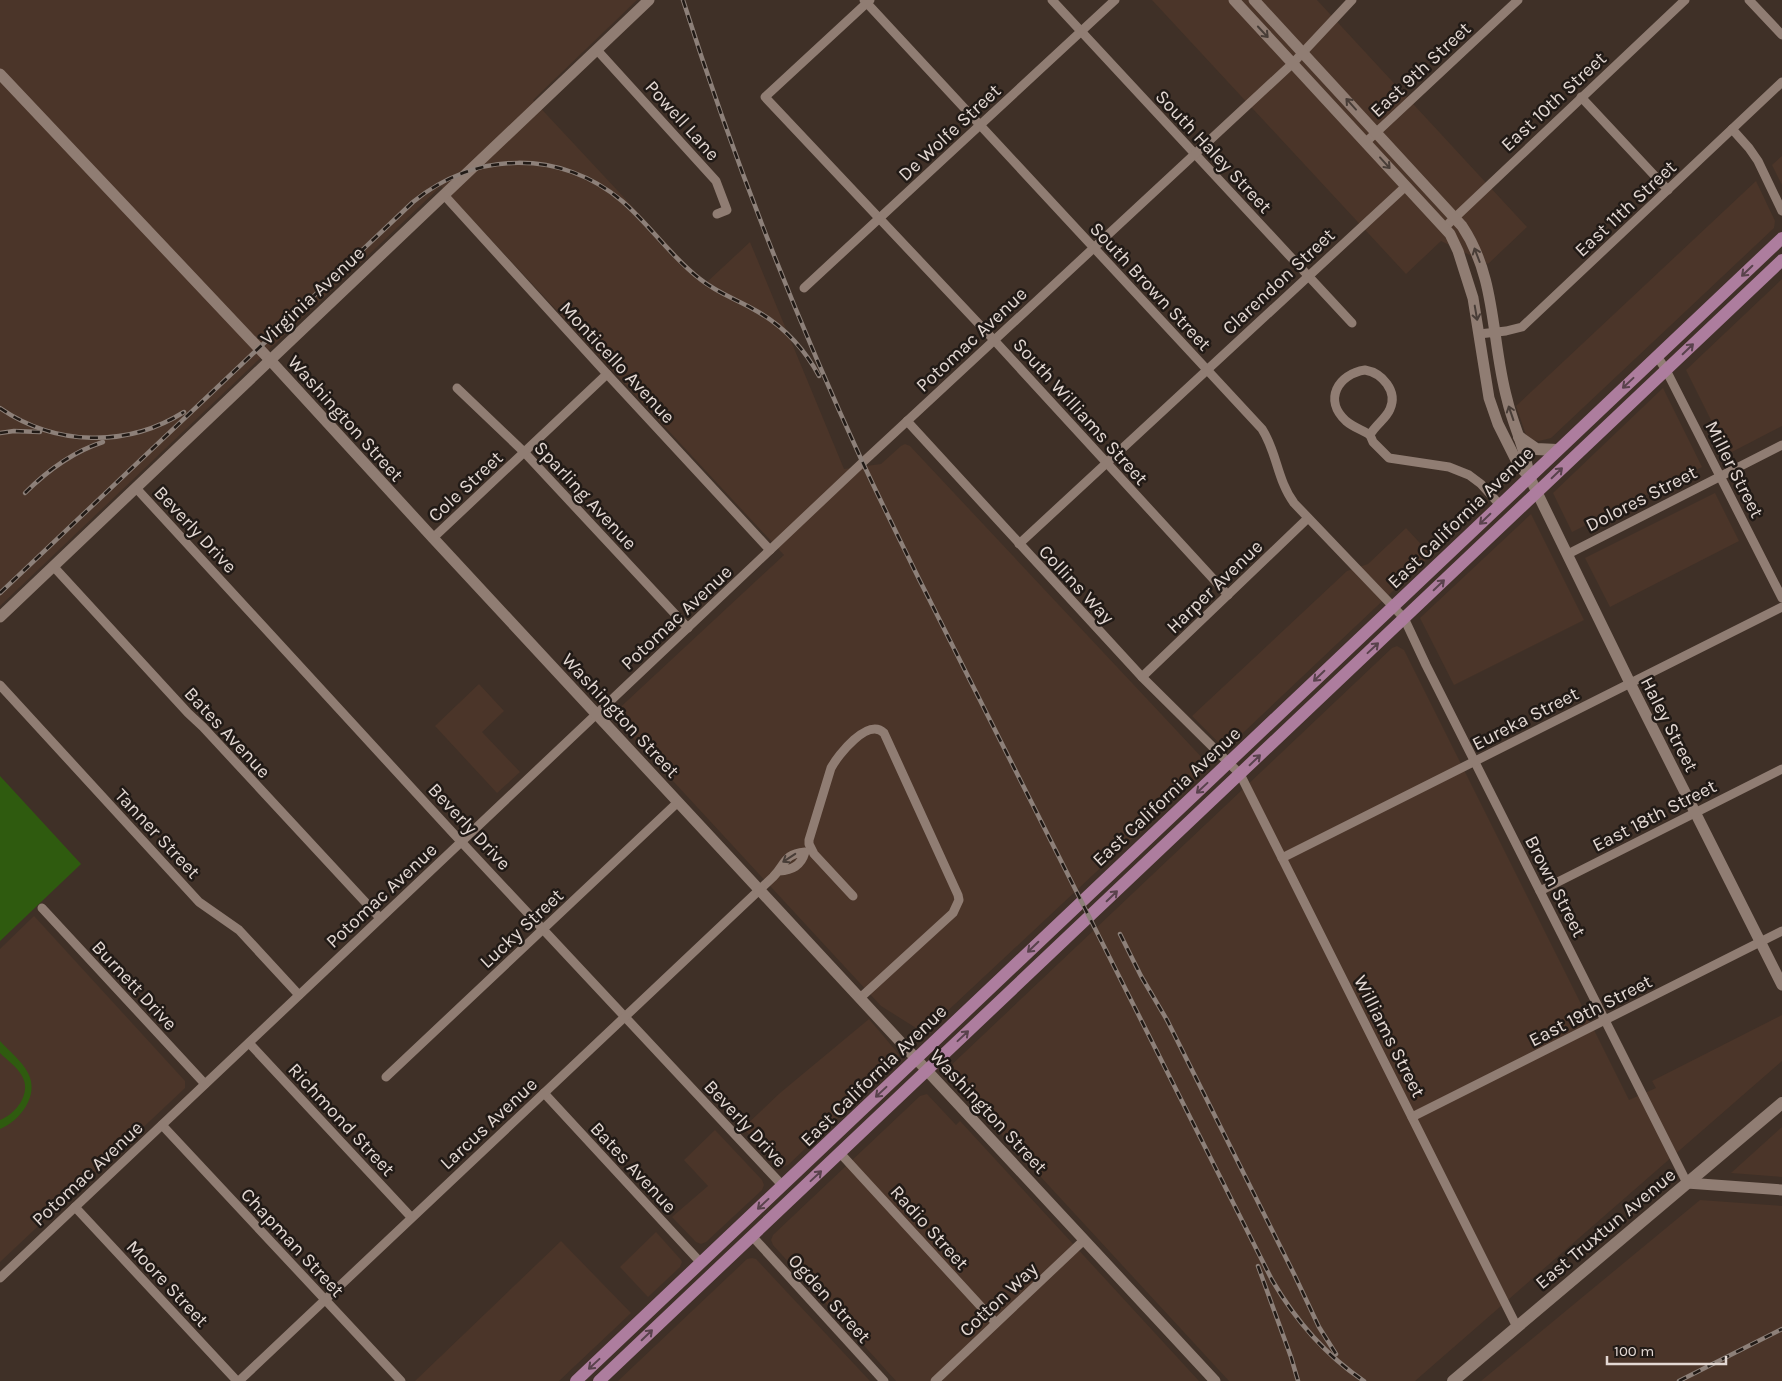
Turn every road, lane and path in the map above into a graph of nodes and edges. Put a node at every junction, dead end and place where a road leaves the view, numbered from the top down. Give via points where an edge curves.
1 (649, 0) edge
2 (1052, 0) edge
3 (1115, 0) edge
4 (1234, 0) edge
5 (1254, 0) edge
6 (1352, 0) edge
7 (1518, 0) edge
8 (1749, 0) edge
9 (867, 1) edge
10 (1683, 1) edge
11 (1081, 32) junction
12 (1782, 35) edge
13 (597, 50) junction
14 (1303, 52) junction
15 (1293, 63) junction
16 (0, 74) edge
17 (1782, 82) edge
18 (1581, 97) junction
19 (980, 125) junction
20 (1732, 129) junction
21 (1376, 132) junction
22 (1366, 142) junction
23 (1194, 154) junction
24 (1406, 186) junction
25 (1668, 190) junction
26 (444, 195) junction
27 (1782, 211) edge
28 (717, 214) dead end
29 (1454, 217) junction
30 (879, 219) junction
31 (1444, 227) junction
32 (1782, 238) edge
33 (1094, 247) junction
34 (1782, 260) edge
35 (1308, 276) junction
36 (804, 288) dead end
37 (1352, 324) dead end
38 (1494, 332) junction
39 (1479, 334) junction
40 (994, 340) junction
41 (1657, 356) junction
42 (270, 360) junction
43 (1207, 369) junction
44 (1666, 370) junction
45 (606, 374) junction
46 (457, 388) dead end
47 (907, 421) junction
48 (1370, 435) junction
49 (1520, 437) junction
50 (1782, 445) edge
51 (1557, 450) junction
52 (524, 452) junction
53 (1106, 463) junction
54 (1530, 476) junction
55 (1720, 476) junction
56 (136, 488) junction
57 (1537, 492) junction
58 (1500, 505) junction
59 (1308, 518) junction
60 (433, 538) junction
61 (1019, 544) junction
62 (770, 550) junction
63 (1568, 554) junction
64 (53, 566) junction
65 (1228, 595) junction
66 (1782, 598) edge
67 (1393, 606) junction
68 (1782, 607) edge
69 (0, 617) edge
70 (1404, 618) junction
71 (688, 628) junction
72 (1142, 677) junction
73 (1630, 683) junction
74 (0, 685) edge
75 (596, 714) junction
76 (1475, 761) junction
77 (1229, 763) junction
78 (1782, 769) edge
79 (1240, 774) junction
80 (678, 802) junction
81 (1695, 813) junction
82 (462, 841) junction
83 (808, 850) junction
84 (1282, 858) junction
85 (760, 889) junction
86 (1540, 891) junction
87 (853, 896) dead end
88 (42, 908) dead end
89 (380, 918) junction
90 (544, 929) junction
91 (1782, 931) edge
92 (1760, 942) junction
93 (1782, 985) edge
94 (300, 995) junction
95 (860, 998) junction
96 (625, 1016) junction
97 (1605, 1020) junction
98 (249, 1043) junction
99 (917, 1059) junction
100 (928, 1070) junction
101 (386, 1077) dead end
102 (205, 1084) junction
103 (544, 1093) junction
104 (1782, 1103) edge
105 (1412, 1117) junction
106 (162, 1125) junction
107 (840, 1153) junction
108 (1687, 1183) junction
109 (783, 1186) junction
110 (1782, 1190) edge
111 (75, 1207) junction
112 (411, 1217) junction
113 (752, 1236) junction
114 (1084, 1240) junction
115 (701, 1263) junction
116 (0, 1278) edge
117 (325, 1300) junction
118 (654, 1307) junction
119 (661, 1322) junction
120 (996, 1323) junction
121 (1518, 1327) junction
122 (615, 1366) junction
123 (238, 1381) edge
124 (400, 1381) edge
125 (576, 1381) edge
126 (599, 1381) edge
127 (884, 1381) edge
128 (935, 1381) edge
129 (1215, 1381) edge
130 (1453, 1381) edge

1 - 13 street, Virginia Avenue
2 - 11 street, South Haley Street
3 - 11 street, De Wolfe Street
4 -> 15 street
5 - 14 street
6 - 14 street, Potomac Avenue
7 - 21 street, East 9th Street
8 - 12 street
9 - 19 street, South Brown Street
9 - 30 street, South Williams Street via 766,97
10 - 18 street, East 10th Street
11 - 19 street, De Wolfe Street
11 - 23 street, South Haley Street
13 - 26 street, Virginia Avenue
13 - 28 street, Powell Lane via 716,181 727,210
14 - 15 street, Potomac Avenue
21 -> 14 street
15 - 22 street
15 - 23 street, Potomac Avenue
16 - 42 street, Washington Street
17 - 20 street, East 11th Street
18 - 25 street
18 - 29 street, East 10th Street
19 - 30 street, De Wolfe Street
19 - 33 street, South Brown Street
20 - 25 street, East 11th Street
20 - 27 street via 1758,161
21 - 22 street, East 9th Street
21 - 29 street
22 -> 24 street
23 - 33 street, Potomac Avenue
23 - 35 street, South Haley Street
24 - 31 street
24 - 35 street, Clarendon Street
25 - 38 street, East 11th Street via 1522,326
26 - 42 street, Virginia Avenue
26 - 45 street, Monticello Avenue
29 - 31 street, East 10th Street
38 -> 29 street via 1492,303 1484,271 1471,239
30 - 36 street, De Wolfe Street
30 - 40 street, South Williams Street
31 -> 39 street via 1458,251 1466,275
32 -> 41 main road, East California Avenue
33 - 40 street, Potomac Avenue
33 - 43 street, South Brown Street
44 -> 34 main road, East California Avenue
35 - 37 street, South Haley Street
35 - 43 street, Clarendon Street
38 - 39 street, East 11th Street
49 -> 38 street via 1507,400
39 - 54 street via 1489,398 1498,424 1518,466
40 - 47 street, Potomac Avenue
40 - 53 street, South Williams Street
41 - 44 street, Miller Street
41 -> 51 main road, East California Avenue
42 - 56 street, Virginia Avenue
42 - 60 street, Washington Street
43 - 53 street, Clarendon Street
43 - 59 street, South Brown Street via 1262,429 1273,450 1282,485
44 - 55 street, Miller Street
57 -> 44 main road, East California Avenue
45 - 52 street, Cole Street
45 - 62 street, Monticello Avenue
46 - 52 street, Sparling Avenue
47 - 61 street, Collins Way
47 - 62 street, Potomac Avenue
48 - 48 street via 1390,409 1391,394 1378,375 1371,371 1358,371 1341,382 1336,389 1335,400 1346,421
48 - 58 street via 1389,458 1449,467 1469,474
49 - 51 main road via 1536,449
49 - 54 street
50 - 55 street, Dolores Street
51 - 54 main road, East California Avenue
52 - 60 street, Cole Street
52 - 71 street, Sparling Avenue
53 - 61 street, Clarendon Street
53 - 65 street, South Williams Street
54 - 57 street, Haley Street
54 - 58 main road, East California Avenue
55 - 63 street, Dolores Street
55 - 66 street, Miller Street
56 - 64 street, Virginia Avenue
56 - 82 street, Beverly Drive
57 - 63 street, Haley Street
70 -> 57 main road, East California Avenue
58 -> 67 main road, East California Avenue
59 - 65 street, Harper Avenue
59 - 67 street, South Brown Street
60 - 75 street, Washington Street
61 - 72 street, Collins Way
62 - 71 street, Potomac Avenue
63 - 73 street, Haley Street
64 - 69 street, Virginia Avenue
64 - 89 street, Bates Avenue
65 - 72 street, Harper Avenue
67 - 70 street, Brown Street
67 -> 77 main road, East California Avenue
68 - 73 street, Eureka Street
70 - 76 street, Brown Street
79 -> 70 main road, East California Avenue
71 - 75 street, Potomac Avenue
72 - 77 street, Collins Way
73 - 76 street, Eureka Street
73 - 81 street, Haley Street
74 - 94 street, Tanner Street via 199,902 239,930
75 - 80 street, Washington Street
75 - 82 street, Potomac Avenue
76 - 84 street, Eureka Street
76 - 86 street, Brown Street
77 - 79 street, Williams Street
77 -> 99 main road, East California Avenue
78 - 81 street, East 18th Street
79 - 84 street, Williams Street
100 -> 79 main road, East California Avenue
80 - 85 street, Washington Street
80 - 90 street, Lucky Street
81 - 86 street, East 18th Street
81 - 92 street, Haley Street
82 - 89 street, Potomac Avenue
82 - 90 street, Beverly Drive
83 - 85 street, Larcus Avenue via 797,866 779,871
83 - 87 street
83 - 95 street via 835,761 864,732 880,729 959,900 952,912
84 - 105 street, Williams Street
85 - 95 street, Washington Street
85 - 96 street, Larcus Avenue
86 - 97 street, Brown Street
88 - 102 street, Burnett Drive
89 - 94 street, Potomac Avenue
90 - 96 street, Beverly Drive
90 - 101 street, Lucky Street
91 - 92 street, East 19th Street
92 - 93 street, Haley Street
92 - 97 street, East 19th Street
94 - 98 street, Potomac Avenue
95 - 99 street, Washington Street
96 - 103 street, Larcus Avenue
96 - 109 street, Beverly Drive
97 - 105 street, East 19th Street
97 - 108 street, Brown Street
98 - 102 street, Potomac Avenue
98 - 112 street, Richmond Street
99 - 100 street, Washington Street
99 -> 109 main road, East California Avenue
100 - 107 main road, East California Avenue
100 - 114 street, Washington Street
102 - 106 street, Potomac Avenue
103 - 112 street, Larcus Avenue
103 - 115 street, Bates Avenue
104 - 108 main road, East Truxtun Avenue
105 - 121 street, Williams Street
106 - 111 street, Potomac Avenue
106 - 117 street, Chapman Street
113 -> 107 main road, East California Avenue
107 - 120 street, Radio Street
108 - 110 street
108 - 121 main road, East Truxtun Avenue
109 -> 115 main road, East California Avenue
111 - 116 street, Potomac Avenue
111 - 123 street, Moore Street
112 - 117 street, Larcus Avenue
113 - 119 main road, East California Avenue
113 - 127 street, Ogden Street
114 - 120 street, Cotton Way
114 - 129 street, Washington Street
115 - 118 main road, East California Avenue
115 - 119 main road via 698,1277 668,1306
117 - 123 street, Larcus Avenue
117 - 124 street, Chapman Street
118 - 122 main road via 616,1353
118 -> 125 main road, East California Avenue
122 -> 119 main road, East California Avenue
120 - 128 street, Cotton Way
121 - 130 main road, East Truxtun Avenue
122 - 126 main road, East California Avenue

